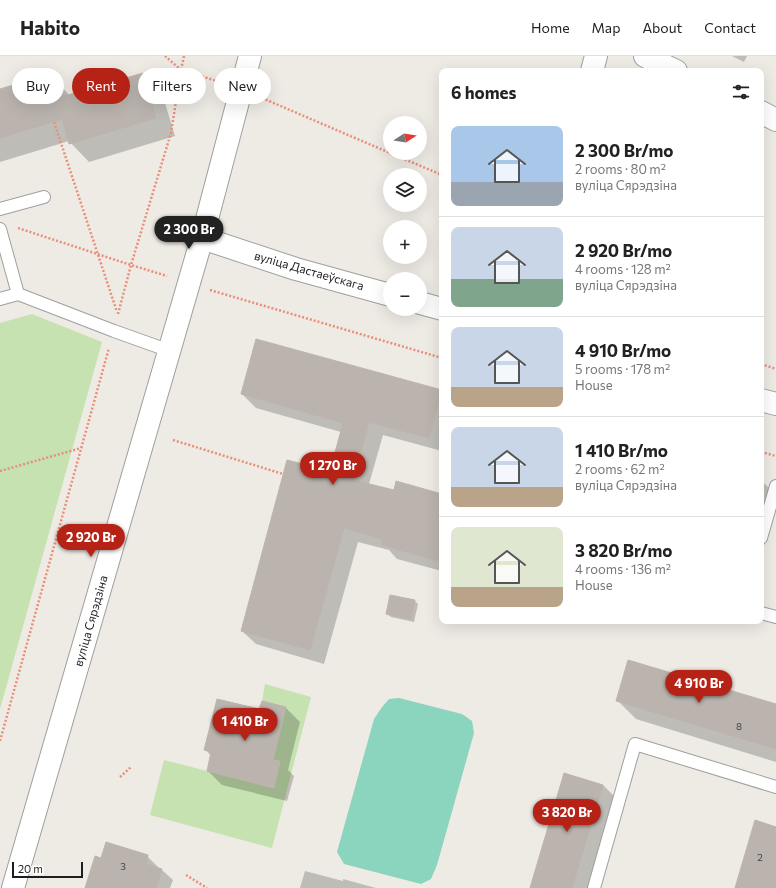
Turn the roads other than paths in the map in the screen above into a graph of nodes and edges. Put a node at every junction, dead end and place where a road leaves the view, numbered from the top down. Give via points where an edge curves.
1 (250, 56) edge
2 (596, 56) edge
3 (645, 56) edge
4 (593, 68) edge
5 (670, 68) edge
6 (764, 114) edge
7 (776, 120) edge
8 (44, 197) dead end
9 (0, 209) edge
10 (0, 229) edge
11 (202, 238) junction
12 (383, 293) edge
13 (18, 294) junction
14 (0, 299) edge
15 (427, 305) edge
16 (439, 308) edge
17 (170, 351) junction
18 (764, 401) edge
19 (776, 404) edge
20 (776, 486) edge
21 (764, 528) edge
22 (764, 614) edge
23 (776, 617) edge
24 (776, 787) edge
25 (13, 888) edge
26 (594, 888) edge

1 - 11 street
2 - 4 street
3 - 5 street
6 - 7 street
8 - 9 lane
10 - 13 lane
11 - 12 street, вуліца Дастаеўскага via 296,269
11 - 17 street, вуліца Сярэдзіна
13 - 14 lane
13 - 17 lane
15 - 16 street
17 - 25 street, вуліца Сярэдзіна
18 - 19 street
20 - 21 lane
22 - 23 lane
24 - 26 lane via 635,744

